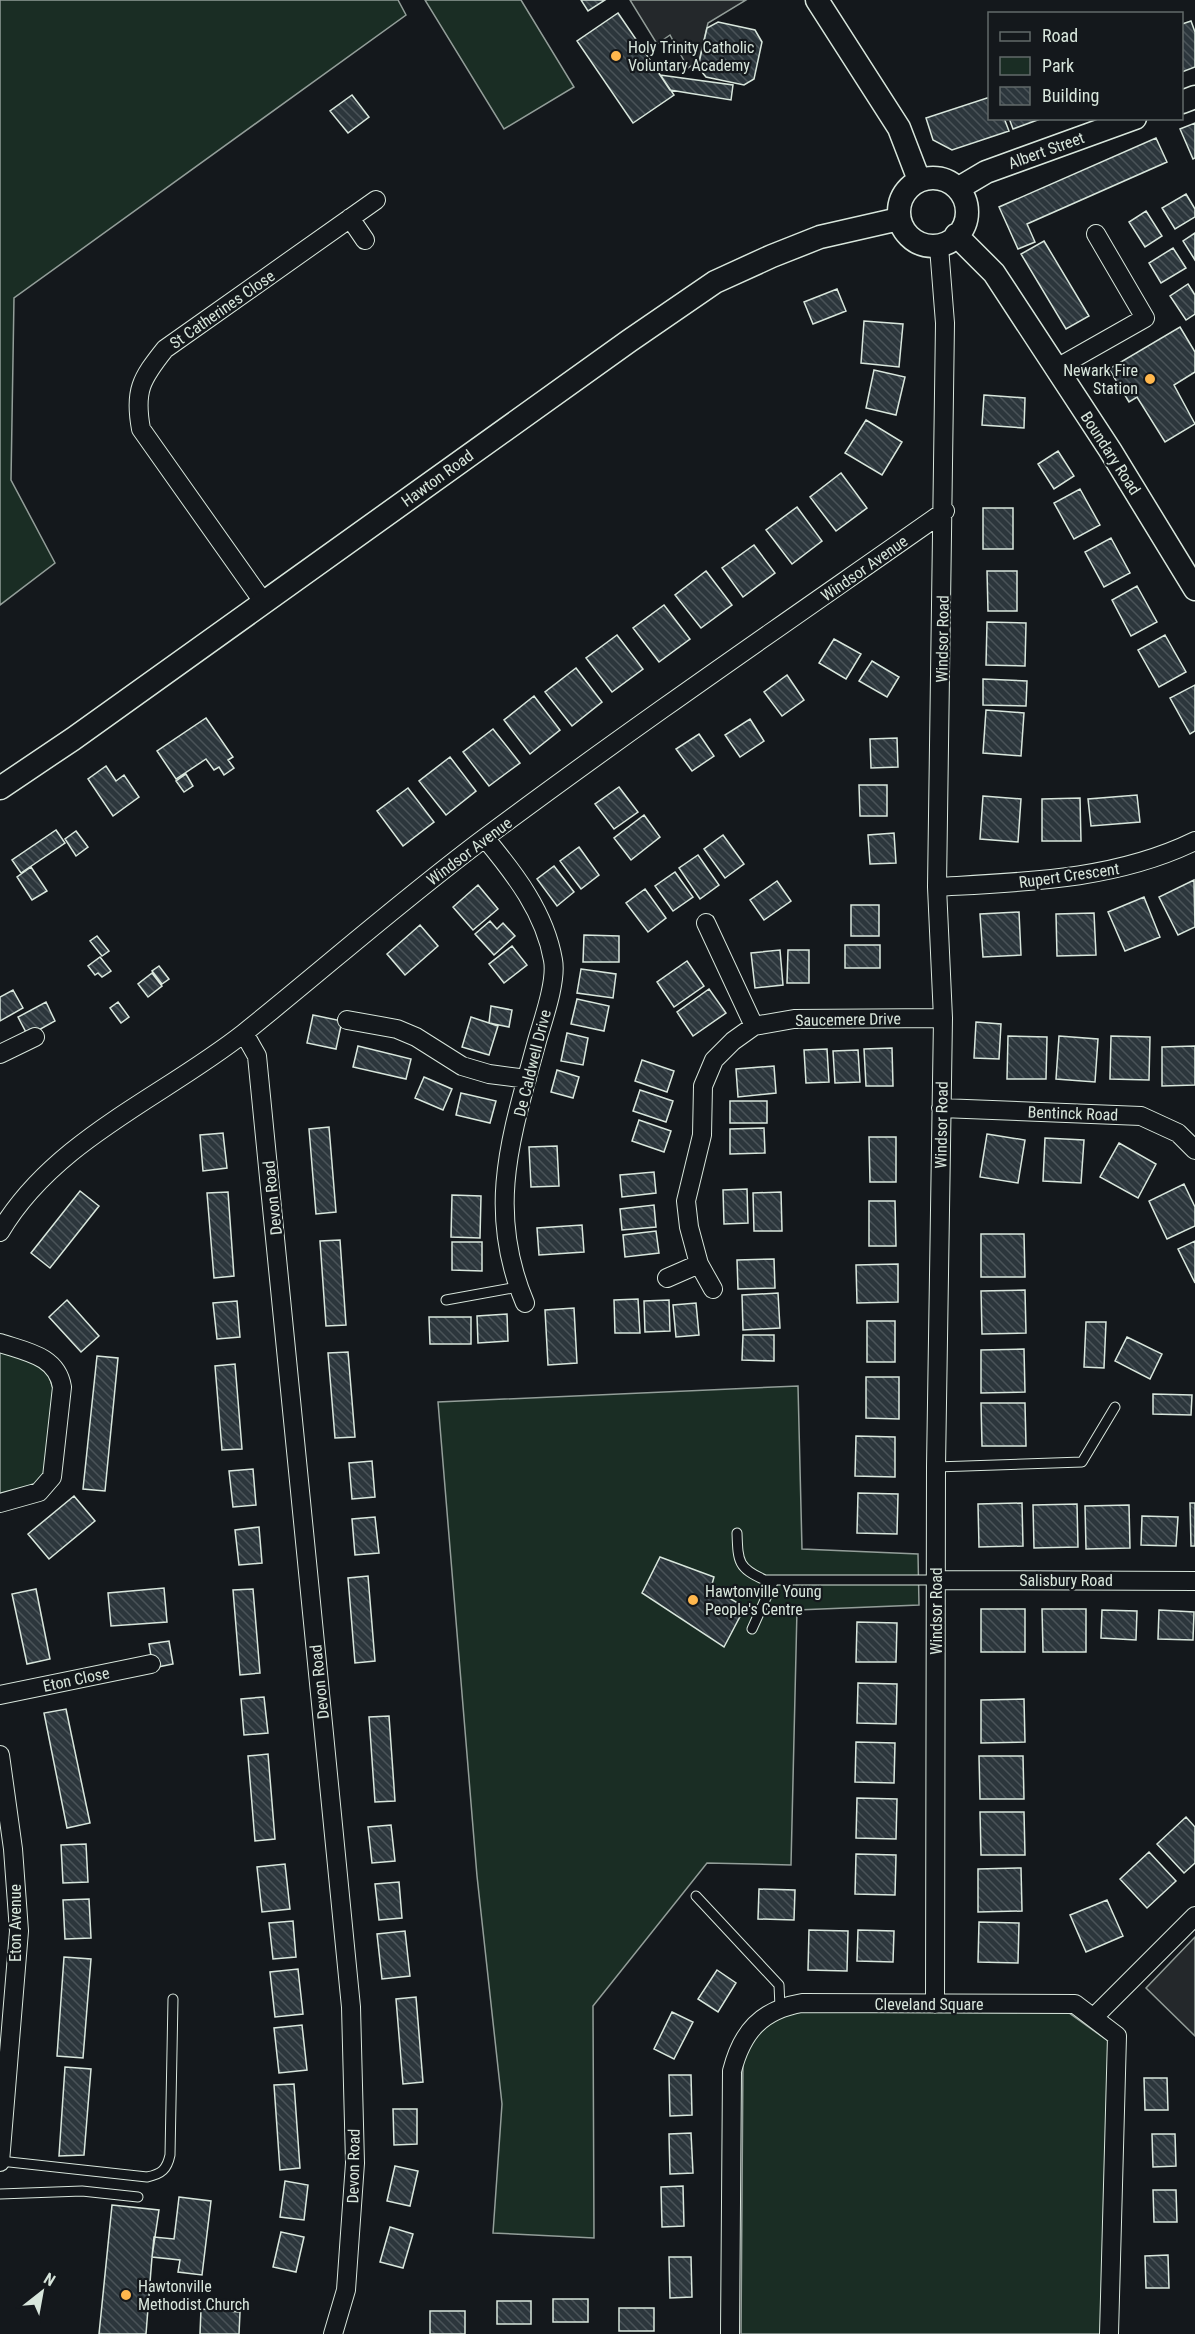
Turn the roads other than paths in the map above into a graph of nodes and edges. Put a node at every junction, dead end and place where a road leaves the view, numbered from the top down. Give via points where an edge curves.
1 (817, 0) edge
2 (1129, 120) edge
3 (919, 180) junction
4 (959, 188) junction
5 (376, 200) dead end
6 (350, 218) junction
7 (899, 219) junction
8 (1096, 234) dead end
9 (365, 240) dead end
10 (947, 241) junction
11 (1055, 369) junction
12 (945, 511) junction
13 (1195, 589) edge
14 (264, 603) junction
15 (0, 788) edge
16 (485, 838) junction
17 (1195, 841) edge
18 (937, 887) junction
19 (706, 923) dead end
20 (943, 1018) junction
21 (347, 1020) dead end
22 (754, 1026) junction
23 (244, 1033) junction
24 (34, 1037) dead end
25 (0, 1054) edge
26 (527, 1079) junction
27 (941, 1108) junction
28 (1195, 1150) edge
29 (6, 1209) edge
30 (0, 1232) edge
31 (699, 1263) junction
32 (667, 1278) dead end
33 (713, 1289) dead end
34 (521, 1295) joint
35 (446, 1300) dead end
36 (0, 1343) edge
37 (1115, 1407) dead end
38 (936, 1467) junction
39 (0, 1503) edge
40 (737, 1533) dead end
41 (774, 1580) junction
42 (936, 1580) junction
43 (1195, 1581) edge
44 (752, 1629) dead end
45 (151, 1664) dead end
46 (0, 1695) edge
47 (1, 1766) edge
48 (696, 1896) dead end
49 (1195, 1916) edge
50 (173, 1999) dead end
51 (935, 2004) junction
52 (780, 2007) junction
53 (1093, 2018) junction
54 (2, 2111) edge
55 (0, 2162) edge
56 (0, 2194) edge
57 (138, 2197) dead end
58 (333, 2334) edge
59 (730, 2334) edge
60 (1109, 2334) edge

1 - 3 street via 893,118
2 - 4 street, Albert Street via 986,172
3 - 4 street via 946,178
3 - 7 street via 907,189
4 - 10 street via 967,213 963,225
5 - 6 street, St Catherines Close
6 - 9 street
6 - 14 street, St Catherines Close via 165,349 144,375 136,403 141,429 158,456
7 - 10 street via 903,231 925,246
7 - 14 street, Hawton Road via 820,237 715,282
8 - 11 street via 1145,318
10 - 11 street, Boundary Road via 994,273
10 - 12 street, Windsor Road
11 - 13 street, Boundary Road
12 - 16 street, Windsor Avenue
12 - 18 street, Windsor Road
14 - 15 street, Hawton Road
16 - 23 street, Windsor Avenue
16 - 26 street, De Caldwell Drive via 526,892 545,928 554,963
17 - 18 street, Rupert Crescent via 1169,854 1121,868 1042,881
18 - 20 street, Windsor Road
19 - 22 street
20 - 22 street, Saucemere Drive via 794,1019
20 - 27 street, Windsor Road
21 - 26 street via 397,1029 462,1066
22 - 31 street, Saucemere Drive via 714,1060 703,1086 702,1135 686,1201
23 - 29 street, Windsor Avenue via 72,1151
23 - 58 street, Devon Road via 257,1056 351,2007 355,2163 346,2290
24 - 25 street
26 - 34 street, De Caldwell Drive via 504,1174 503,1205 507,1248
27 - 28 street, Bentinck Road via 1141,1116 1178,1133
27 - 38 street, Windsor Road
29 - 30 street
31 - 32 street
31 - 33 street, Saucemere Drive
34 - 35 lane
36 - 39 street via 55,1366 62,1387 52,1477 39,1492
37 - 38 lane via 1082,1462
38 - 42 street, Windsor Road
40 - 41 lane via 738,1558 746,1572
41 - 42 lane
41 - 44 lane
42 - 43 street, Salisbury Road
42 - 51 street, Windsor Road
45 - 46 street, Eton Close
47 - 54 street, Eton Avenue via 19,1931
48 - 52 lane via 779,1985
49 - 53 street
50 - 55 lane via 170,2155 163,2172 147,2177
51 - 52 street, Cleveland Square via 802,2003
51 - 53 street, Cleveland Square via 1075,2004
52 - 59 street, Cleveland Square via 762,2018 748,2034 732,2071
53 - 60 street, Cleveland Square via 1117,2036
54 - 55 street, Eton Avenue
56 - 57 lane via 82,2191

